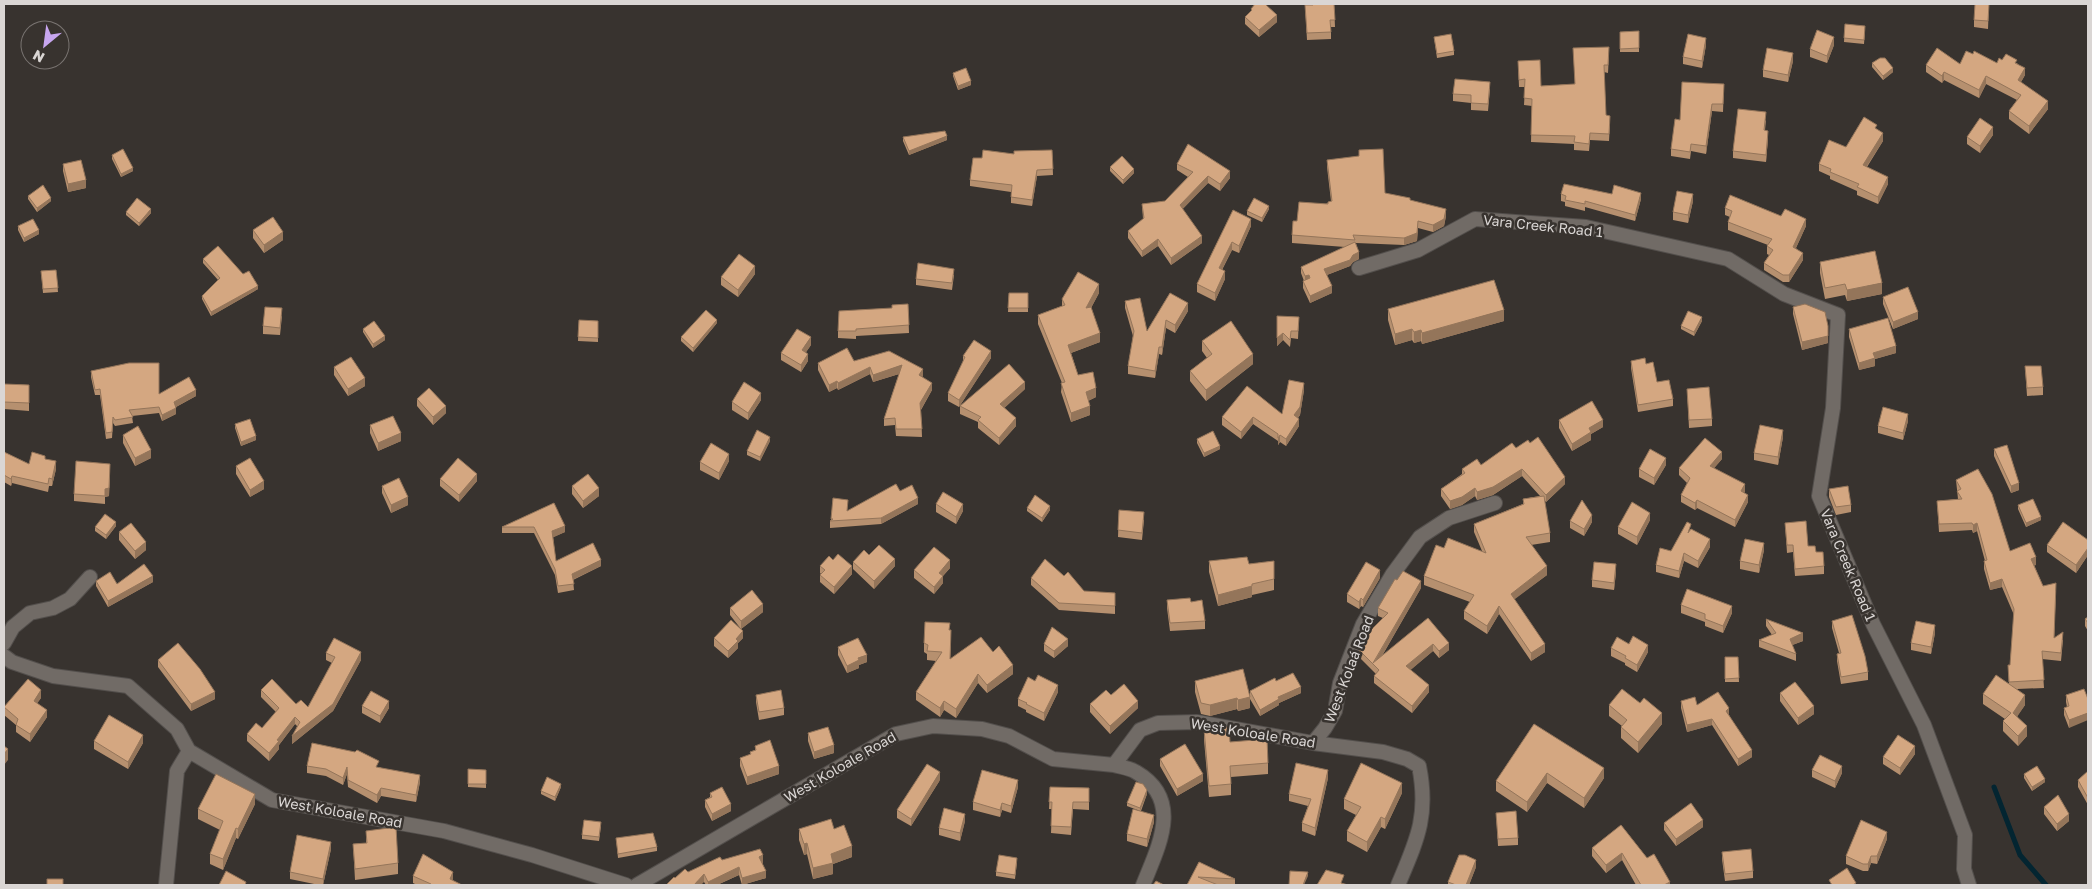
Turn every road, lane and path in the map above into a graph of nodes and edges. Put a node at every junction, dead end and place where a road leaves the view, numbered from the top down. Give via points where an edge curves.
1 (1359, 268) dead end
2 (1495, 503) dead end
3 (90, 577) dead end
4 (4, 642) edge
5 (4, 656) edge
6 (1312, 743) junction
7 (189, 751) junction
8 (1114, 765) junction
9 (166, 885) edge
10 (626, 885) edge
11 (637, 885) edge
12 (1143, 885) edge
13 (1398, 885) edge
14 (1969, 885) edge

1 - 14 street, Vara Creek Road 1 via 1418,250 1475,219 1586,227 1728,258 1784,294 1838,315 1833,408 1819,496 1873,624 1924,725 1965,835 1964,869
2 - 6 street, West Kolaá Road via 1449,518 1420,537 1392,575 1363,624 1340,683 1335,711
3 - 4 street via 70,599 53,608 30,613 13,627
5 - 7 street via 12,662 53,676 128,686 177,729
6 - 8 street, West Koloale Road via 1197,722 1158,723 1140,730
6 - 13 street, West Koloale Road via 1382,752 1419,766 1423,785 1418,838
7 - 9 street via 177,771
7 - 10 street, West Koloale Road via 272,800 444,831
8 - 11 street, West Koloale Road via 1053,759 1009,736 982,730 933,726 896,734
8 - 12 street via 1136,772 1154,788 1164,811 1164,832

